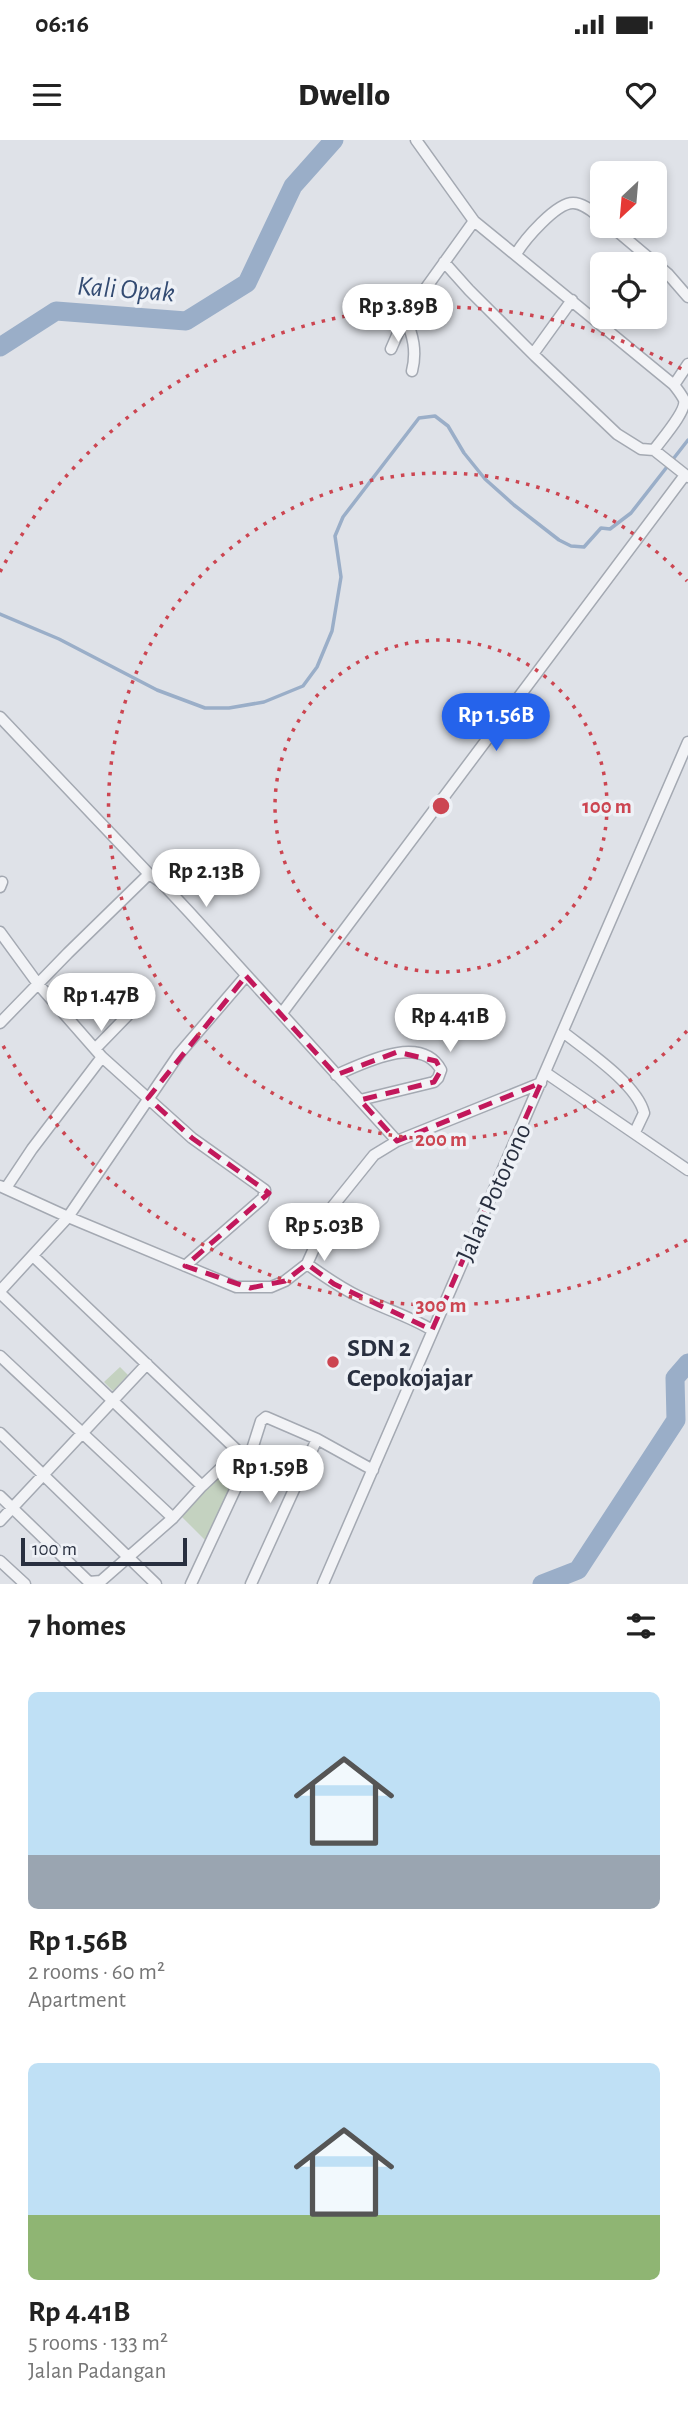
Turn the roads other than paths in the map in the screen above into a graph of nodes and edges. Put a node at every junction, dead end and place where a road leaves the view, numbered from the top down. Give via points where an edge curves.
1 (416, 140) edge
2 (590, 209) edge
3 (474, 221) junction
4 (625, 238) edge
5 (516, 254) junction
6 (444, 262) junction
7 (688, 297) edge
8 (572, 300) junction
9 (405, 317) junction
10 (391, 349) dead end
11 (533, 354) junction
12 (688, 364) edge
13 (412, 371) dead end
14 (674, 385) junction
15 (654, 450) junction
16 (687, 476) edge
17 (0, 717) edge
18 (688, 742) edge
19 (149, 874) junction
20 (0, 932) edge
21 (246, 975) junction
22 (38, 984) junction
23 (282, 1013) junction
24 (128, 1015) dead end
25 (0, 1023) edge
26 (563, 1032) junction
27 (99, 1053) junction
28 (337, 1075) junction
29 (543, 1078) junction
30 (148, 1098) junction
31 (360, 1100) junction
32 (635, 1132) junction
33 (397, 1141) junction
34 (688, 1170) edge
35 (3, 1187) edge
36 (68, 1217) junction
37 (33, 1256) junction
38 (307, 1264) junction
39 (185, 1266) junction
40 (0, 1292) edge
41 (432, 1330) junction
42 (0, 1356) edge
43 (147, 1364) junction
44 (113, 1401) junction
45 (82, 1432) junction
46 (0, 1433) edge
47 (317, 1439) junction
48 (239, 1451) junction
49 (248, 1462) junction
50 (373, 1470) junction
51 (43, 1474) junction
52 (202, 1486) junction
53 (0, 1496) edge
54 (13, 1508) junction
55 (173, 1518) junction
56 (0, 1521) edge
57 (129, 1557) junction
58 (0, 1561) edge
59 (25, 1584) edge
60 (156, 1584) edge
61 (191, 1584) edge
62 (251, 1584) edge
63 (323, 1584) edge

1 - 3 street
2 - 5 street via 574,202 562,206 535,227
3 - 5 street
3 - 6 street
4 - 7 street
5 - 8 street
6 - 9 street
6 - 11 street
8 - 11 street
8 - 14 street
9 - 10 street
9 - 13 street via 412,332
11 - 15 street via 617,434 641,449
12 - 14 street
14 - 15 street via 684,405
15 - 16 street
16 - 23 street
17 - 19 street
18 - 26 street, Jalan Potorono
19 - 21 street
19 - 22 street
20 - 22 street
21 - 23 street
21 - 30 street
22 - 25 street
22 - 27 street
23 - 28 street
24 - 27 street
26 - 29 street, Jalan Potorono
26 - 32 street via 603,1063 642,1105 644,1113
27 - 30 street
27 - 35 street
28 - 31 street
28 - 31 street via 397,1052 429,1058 441,1070 428,1084
29 - 32 street
29 - 33 street
29 - 41 street, Jalan Potorono
30 - 36 street
30 - 39 street via 266,1194
31 - 33 street
32 - 34 street
33 - 38 street via 374,1155 333,1206
35 - 36 street
36 - 37 street
36 - 39 street
37 - 40 street
37 - 43 street
38 - 39 street via 271,1287 250,1288 236,1287
38 - 41 street via 346,1290
40 - 44 street
41 - 50 street, Jalan Potorono
42 - 45 street
43 - 44 street
43 - 48 street
44 - 45 street
44 - 52 street
45 - 51 street
45 - 55 street
46 - 51 street
47 - 49 street via 266,1417
47 - 50 street
47 - 62 street
48 - 49 street
48 - 52 street
49 - 61 street
50 - 63 street, Jalan Potorono
51 - 54 street
51 - 57 street
52 - 55 street
53 - 54 street
54 - 56 street
54 - 57 street via 89,1582 101,1581
55 - 57 street
57 - 60 street
58 - 59 street

